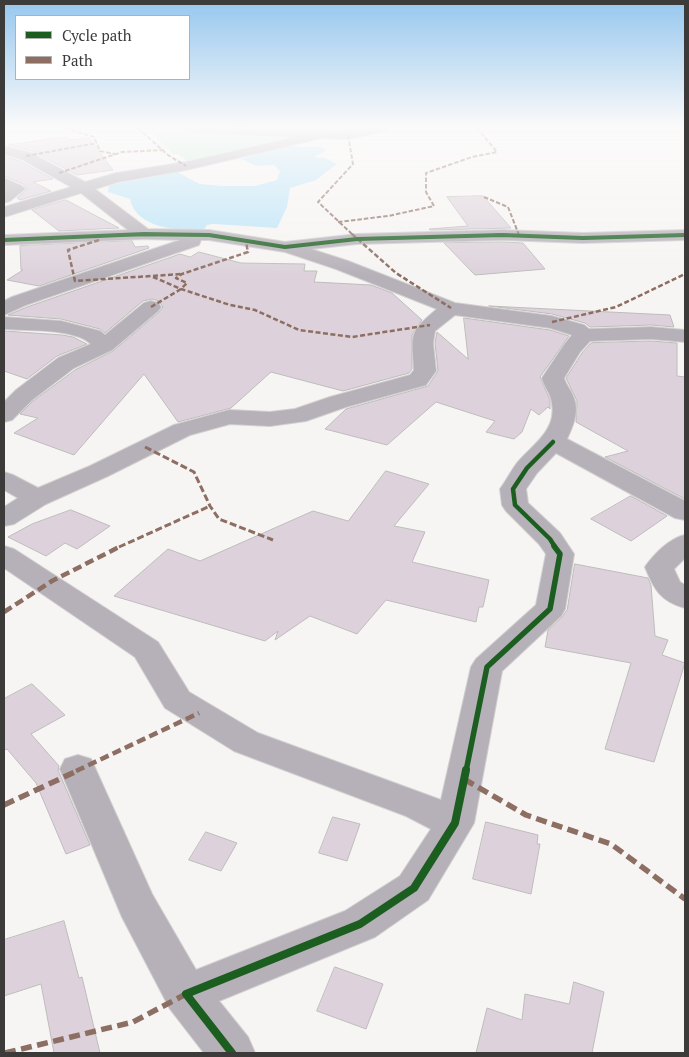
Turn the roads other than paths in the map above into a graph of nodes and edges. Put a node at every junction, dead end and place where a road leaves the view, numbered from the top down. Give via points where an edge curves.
1 (67, 177) edge
2 (120, 177) edge
3 (4, 183) edge
4 (84, 188) junction
5 (4, 198) edge
6 (8, 208) edge
7 (144, 234) junction
8 (209, 235) junction
9 (685, 235) edge
10 (4, 240) edge
11 (285, 247) junction
12 (151, 307) dead end
13 (451, 308) junction
14 (4, 309) edge
15 (4, 323) edge
16 (584, 335) junction
17 (685, 336) edge
18 (105, 346) junction
19 (14, 391) edge
20 (4, 415) edge
21 (553, 442) junction
22 (4, 480) edge
23 (37, 498) junction
24 (685, 512) edge
25 (4, 518) edge
26 (685, 543) edge
27 (4, 555) edge
28 (685, 598) edge
29 (78, 769) dead end
30 (455, 824) junction
31 (186, 994) junction
32 (232, 1053) edge

1 - 4 street
2 - 4 street
3 - 5 street via 17,189
4 - 6 street
4 - 7 street
7 - 8 street
7 - 10 street
8 - 11 street
8 - 14 street
9 - 11 street via 357,239
11 - 13 street via 342,265
12 - 18 street
13 - 16 street via 552,322 576,329
13 - 23 street via 425,329 425,371 418,380 298,416 270,419 229,417 182,430
15 - 18 street via 61,327 93,335
16 - 17 street via 651,333
16 - 21 street via 571,349 554,378 562,398 564,421
18 - 19 street
19 - 20 street
21 - 24 street
21 - 30 street via 527,468 513,490 515,505 550,538 560,554 550,609 487,667
22 - 23 street
23 - 25 street
26 - 28 street via 659,567 668,587
27 - 30 street via 147,650 177,700 246,742 419,806
29 - 31 street via 136,904
30 - 31 street via 414,888 360,924
31 - 32 street

